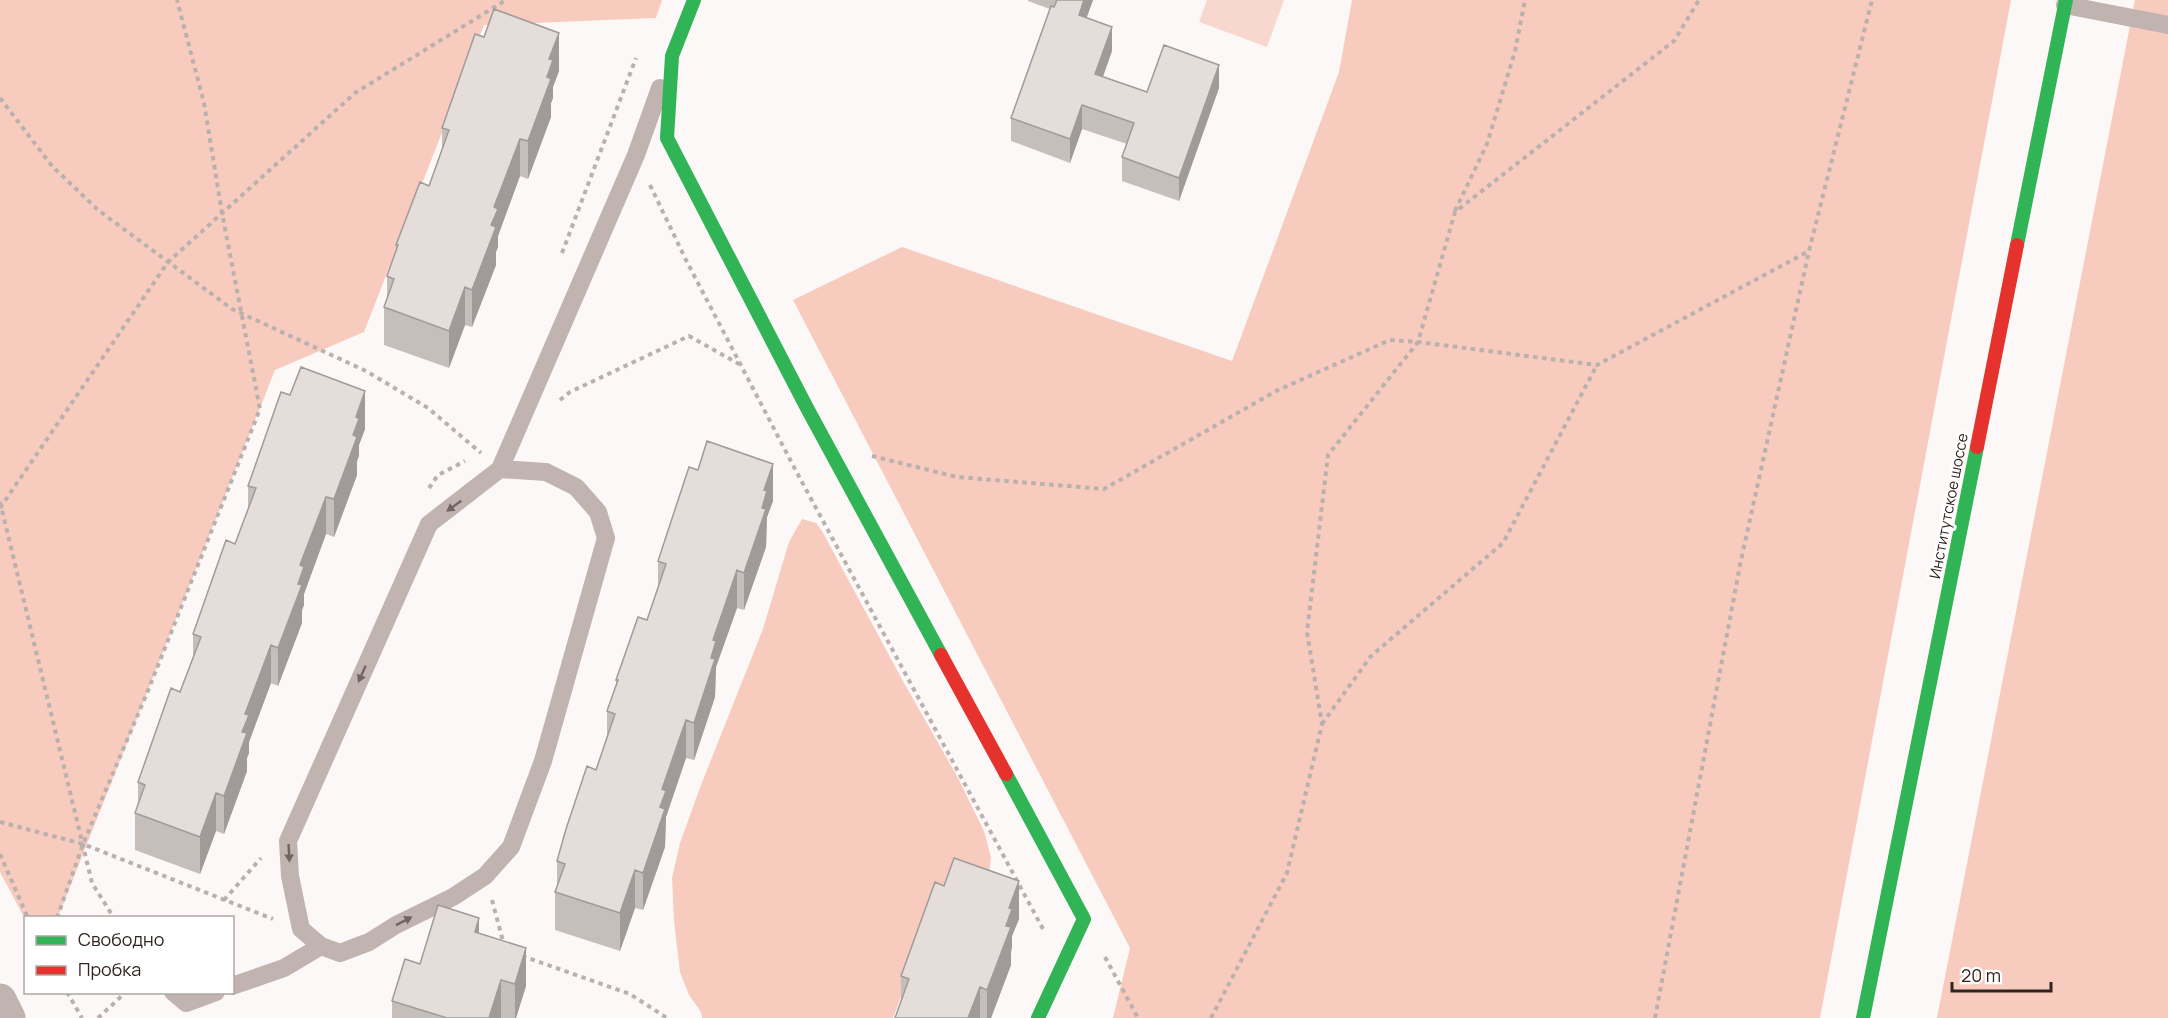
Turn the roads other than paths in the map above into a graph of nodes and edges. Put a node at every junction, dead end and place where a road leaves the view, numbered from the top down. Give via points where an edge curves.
1 (694, 0) edge
2 (2066, 2) edge
3 (2168, 25) edge
4 (672, 56) junction
5 (500, 469) junction
6 (321, 946) junction
7 (234, 986) edge
8 (174, 994) edge
9 (213, 994) edge
10 (0, 1000) edge
11 (9, 1018) edge
12 (1038, 1018) edge
13 (1863, 1018) edge

1 - 4 street
2 - 3 lane
2 - 13 street, Институтское шоссе
4 - 5 lane via 636,155
4 - 12 street via 666,138 1084,919
5 -> 6 lane via 429,524 288,840 290,876 301,929
6 -> 5 lane via 340,953 369,942 485,876 511,847 543,761 606,538 598,512 576,487 546,472
6 - 7 lane via 284,968
8 - 9 lane via 186,1003
10 - 11 street

